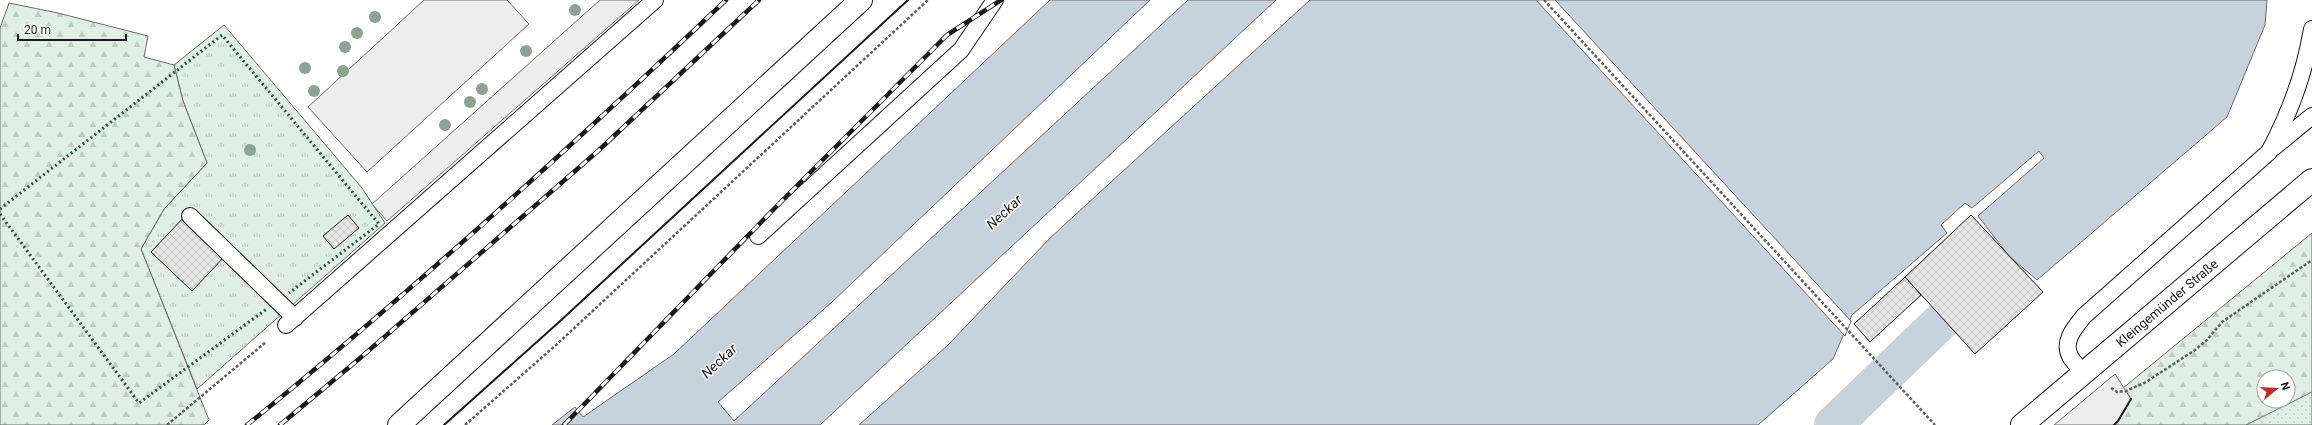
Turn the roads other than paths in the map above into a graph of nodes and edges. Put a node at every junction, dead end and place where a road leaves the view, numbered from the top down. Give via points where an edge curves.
1 (655, 0) edge
2 (861, 0) edge
3 (995, 0) edge
4 (2312, 29) edge
5 (2312, 116) edge
6 (2269, 152) junction
7 (2312, 180) edge
8 (190, 216) dead end
9 (758, 236) dead end
10 (2085, 372) junction
11 (399, 425) edge
12 (2022, 425) edge

1 - 8 lane via 291,321
2 - 11 main road
3 - 9 lane via 961,50
4 - 6 lane via 2282,126
5 - 6 lane
6 - 10 lane via 2084,316 2073,331 2068,344 2070,356
7 - 10 main road, Kleingemünder Straße
10 - 12 main road, Kleingemünder Straße

